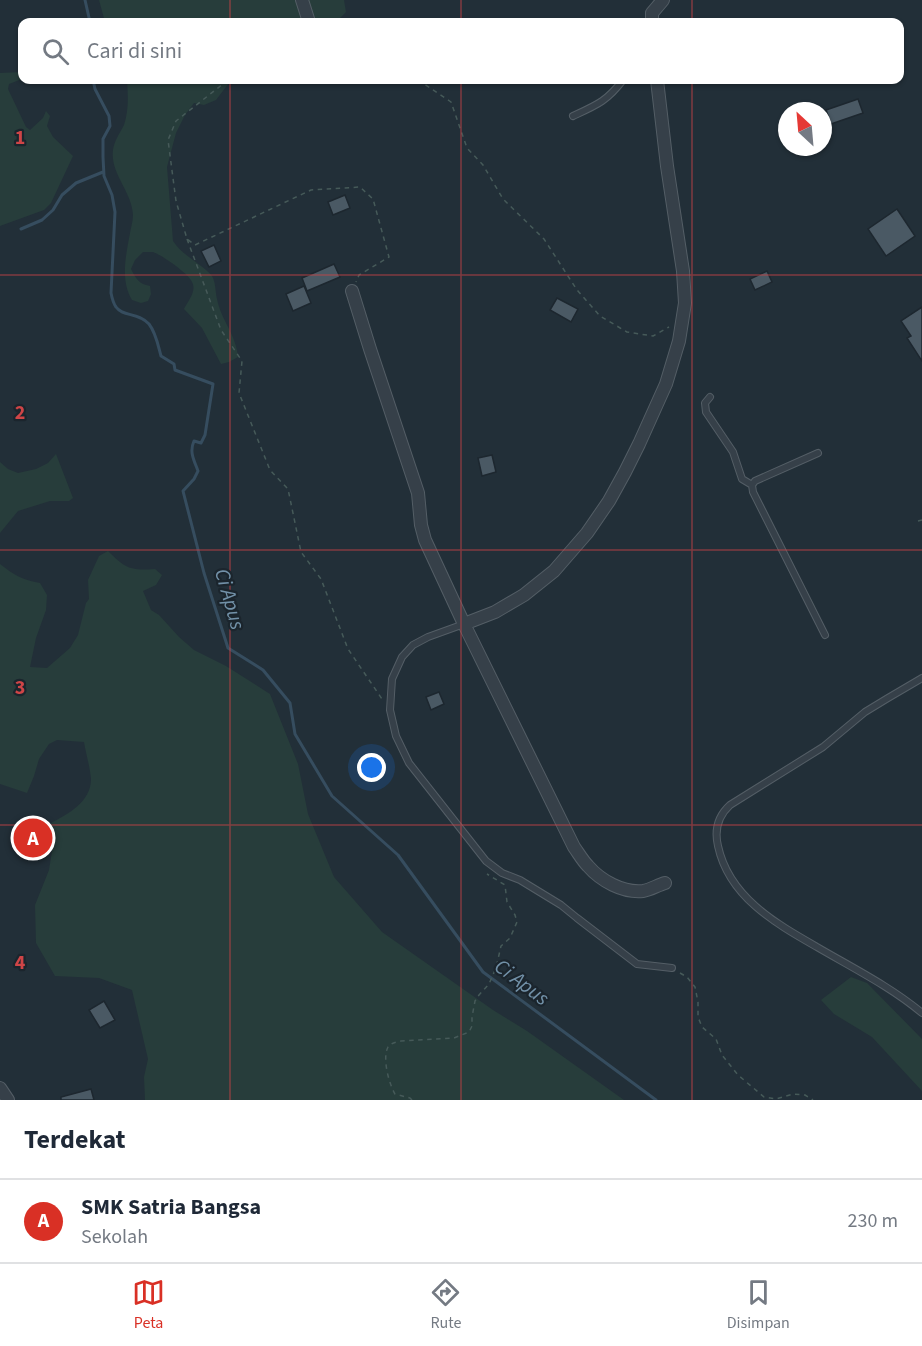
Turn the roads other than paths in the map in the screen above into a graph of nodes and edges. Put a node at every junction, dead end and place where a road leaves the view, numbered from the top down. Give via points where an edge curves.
1 (302, 0) edge
2 (663, 0) edge
3 (308, 18) edge
4 (651, 18) edge
5 (620, 84) edge
6 (657, 84) edge
7 (573, 116) dead end
8 (352, 291) road end
9 (710, 397) dead end
10 (818, 453) dead end
11 (752, 485) junction
12 (464, 624) junction
13 (825, 635) dead end
14 (922, 678) edge
15 (665, 883) dead end
16 (672, 968) road end
17 (922, 1013) edge
18 (0, 1088) edge
19 (8, 1100) edge

1 - 3 street
2 - 4 street
5 - 7 lane via 608,98
6 - 12 street via 685,303 666,384 625,472 587,533 554,571 524,595
8 - 12 street via 418,493 425,540
9 - 11 lane via 705,403 706,412 733,452 742,478
10 - 11 lane
11 - 13 lane
12 - 15 street via 574,847 589,867 617,887 628,890 644,891
12 - 16 lane via 413,645 402,657 392,679 390,710 396,736 409,763 486,861 561,905 637,964
14 - 17 lane via 880,702 823,747 730,805 719,817 716,828 719,853 729,877 749,901 777,924
18 - 19 street

